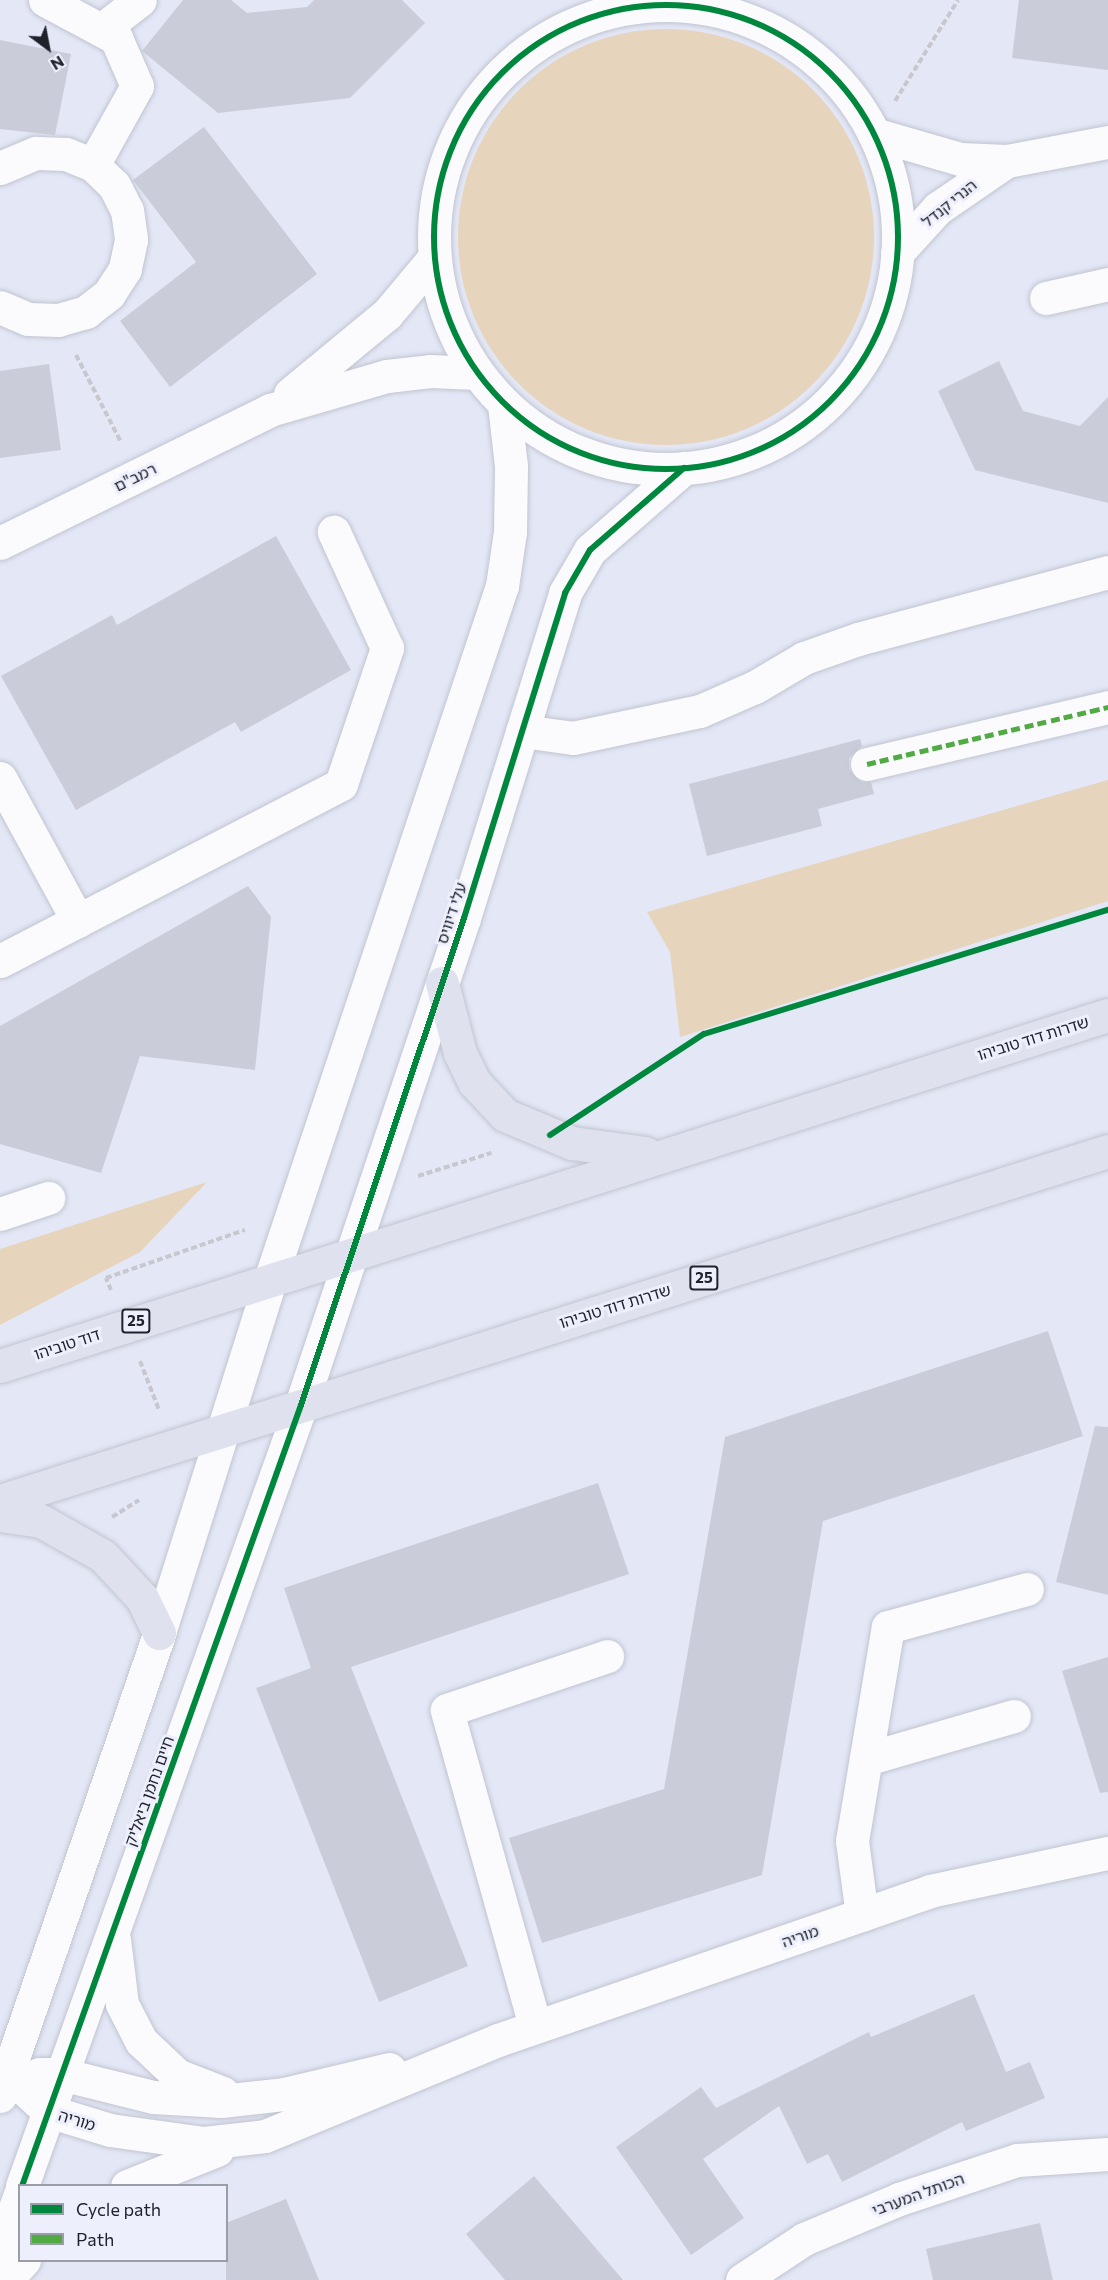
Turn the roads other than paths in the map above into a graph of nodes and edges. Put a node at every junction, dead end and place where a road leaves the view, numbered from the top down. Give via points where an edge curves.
1 (45, 0) edge
2 (140, 0) edge
3 (579, 12) edge
4 (751, 12) edge
5 (101, 30) junction
6 (874, 134) junction
7 (1108, 142) edge
8 (1007, 161) junction
9 (93, 165) junction
10 (0, 168) edge
11 (897, 253) junction
12 (434, 258) junction
13 (1108, 284) edge
14 (1046, 298) dead end
15 (0, 307) edge
16 (477, 374) junction
17 (504, 405) junction
18 (270, 410) junction
19 (684, 468) junction
20 (334, 532) dead end
21 (0, 543) edge
22 (1108, 572) edge
23 (1108, 707) edge
24 (522, 731) junction
25 (867, 764) dead end
26 (0, 778) edge
27 (78, 921) junction
28 (0, 961) edge
29 (442, 983) junction
30 (1108, 1015) edge
31 (1108, 1151) edge
32 (662, 1154) junction
33 (48, 1198) dead end
34 (0, 1214) edge
35 (351, 1251) junction
36 (271, 1277) junction
37 (0, 1366) edge
38 (301, 1405) junction
39 (224, 1429) junction
40 (0, 1501) edge
41 (0, 1515) edge
42 (1027, 1589) dead end
43 (159, 1633) junction
44 (607, 1656) dead end
45 (1014, 1716) dead end
46 (866, 1759) junction
47 (1108, 1853) edge
48 (862, 1915) junction
49 (115, 1920) junction
50 (535, 2026) junction
51 (498, 2040) junction
52 (61, 2074) junction
53 (4, 2085) edge
54 (248, 2100) junction
55 (48, 2111) junction
56 (265, 2136) junction
57 (1108, 2154) edge
58 (23, 2184) edge
59 (132, 2184) edge
60 (18, 2200) edge
61 (0, 2251) edge
62 (22, 2262) edge
63 (6, 2280) edge
64 (742, 2280) edge

1 - 5 street
2 - 5 street
3 - 4 street via 600,14 661,5
3 - 12 street via 509,66 469,114 440,182
4 - 6 street via 832,75
5 - 9 street via 116,38 137,86
6 - 8 street, הנרי קנדל via 960,159
6 - 11 street via 896,205
7 - 8 street, הנרי קנדל
8 - 11 street, הנרי קנדל via 938,208
9 - 10 street via 66,154 36,153
9 - 15 street via 114,185 127,210 131,240 125,268 110,294 86,312 58,320 28,319
11 - 19 street via 884,315 868,350 821,409 757,450
12 - 16 street via 453,330
12 - 18 street, רמב"ם via 387,314
13 - 14 street
16 - 17 street
16 - 18 street, רמב"ם via 430,371 387,376
17 - 19 street via 557,442 590,457 652,468
17 - 36 street via 510,521 502,586
18 - 21 street, רמב"ם
19 - 24 street, עלי דיוויס via 590,550 565,593
20 - 27 street via 387,648 341,784
22 - 24 street via 858,639 804,658 755,687 700,711 573,738
23 - 25 street
24 - 29 street, עלי דיוויס
26 - 27 street
27 - 28 street
29 - 32 highway via 469,1072 505,1115 572,1143
29 - 35 street, עלי דיוויס
30 - 32 highway, שדרות דוד טוביהו / 25
31 - 38 highway, שדרות דוד טוביהו / 25
32 - 35 highway, שדרות דוד טוביהו / 25
33 - 34 street
35 - 36 highway, שדרות דוד טוביהו / 25
35 - 38 street, עלי דיוויס
36 - 37 highway, דוד טוביהו / 25
36 - 39 street
38 - 39 highway, שדרות דוד טוביהו / 25
38 - 49 street, חיים נחמן ביאליק
39 - 40 highway, 25
39 - 43 street
41 - 43 highway via 41,1521 78,1538 128,1579
42 - 46 street via 888,1627
43 - 53 street
44 - 50 street via 447,1710
45 - 46 street
46 - 48 street via 852,1841
47 - 48 street, מוריה via 930,1892
48 - 50 street, מוריה
49 - 52 street, חיים נחמן ביאליק
49 - 54 street via 117,1984 141,2041 177,2075
50 - 51 street, מוריה
51 - 54 street, מוריה via 327,2086
51 - 56 street, מוריה
52 - 53 street, מוריה
52 - 54 street, מוריה via 153,2097
52 - 55 street, חיים נחמן ביאליק
53 - 55 street, מוריה
55 - 56 street, מוריה via 110,2130 176,2142
55 - 58 street, חיים נחמן ביאליק
56 - 59 street via 189,2159
57 - 64 street, הכותל המערבי via 1017,2160 899,2199 804,2239
60 - 61 street
62 - 63 street

